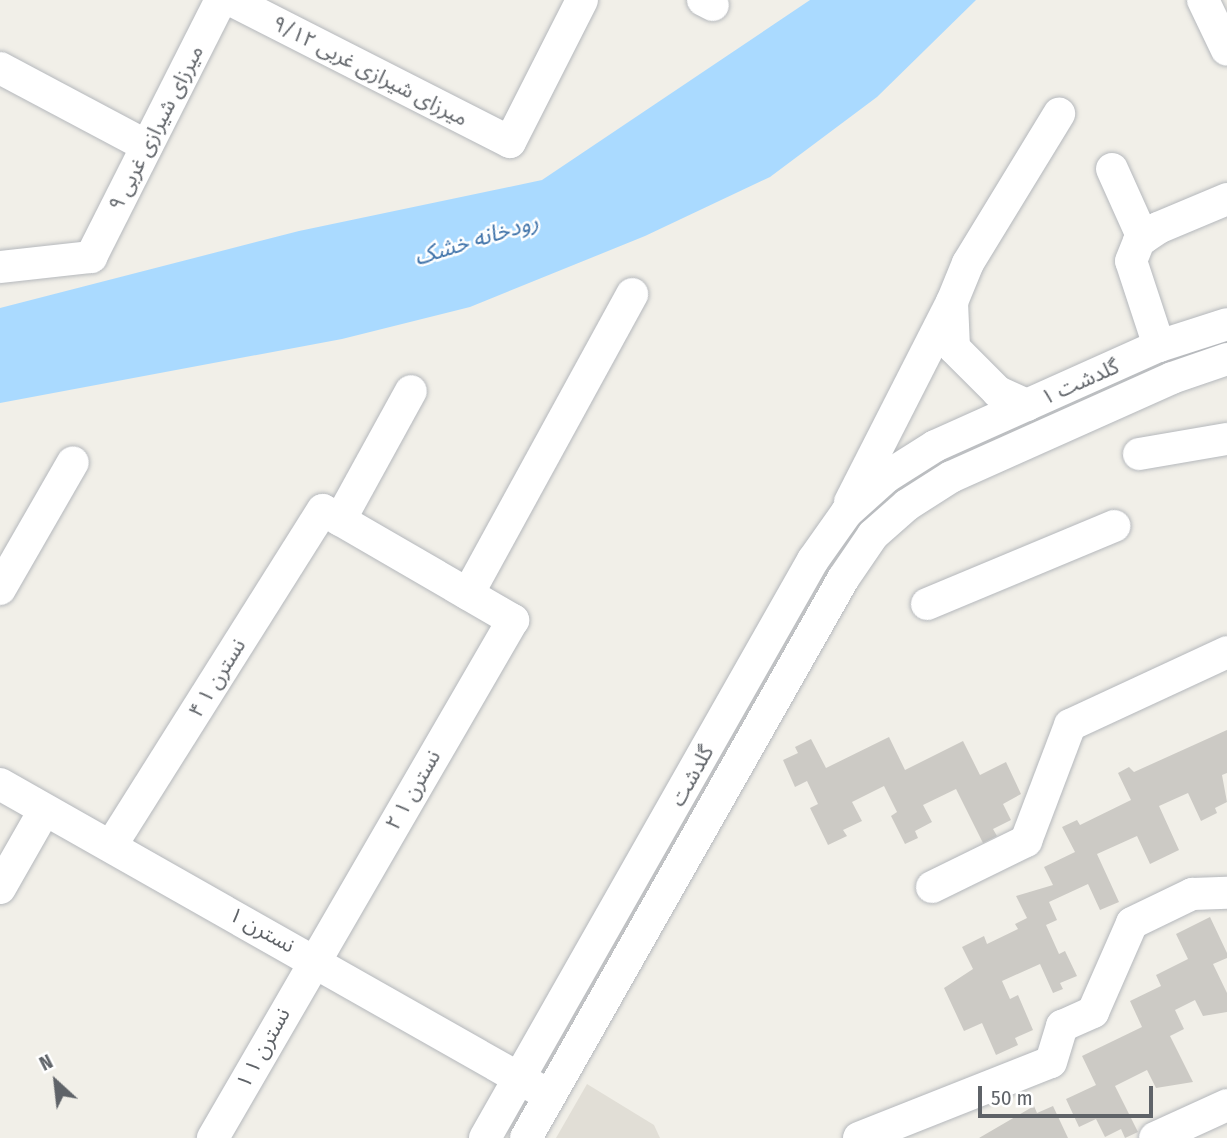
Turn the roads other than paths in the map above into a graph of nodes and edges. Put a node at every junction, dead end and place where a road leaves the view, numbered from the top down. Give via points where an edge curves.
1 (221, 0) edge
2 (231, 0) edge
3 (582, 0) edge
4 (1203, 0) edge
5 (1227, 50) edge
6 (0, 68) edge
7 (1059, 114) dead end
8 (147, 146) junction
9 (1112, 169) dead end
10 (1227, 199) edge
11 (1143, 238) junction
12 (0, 267) edge
13 (632, 294) dead end
14 (954, 297) junction
15 (1227, 324) edge
16 (1159, 346) junction
17 (1227, 359) edge
18 (411, 391) dead end
19 (1027, 405) junction
20 (1227, 439) edge
21 (935, 446) joint
22 (1139, 454) dead end
23 (73, 462) dead end
24 (951, 477) joint
25 (846, 513) junction
26 (331, 515) junction
27 (1114, 526) dead end
28 (0, 589) edge
29 (468, 594) junction
30 (927, 604) dead end
31 (1227, 652) edge
32 (0, 784) edge
33 (44, 811) junction
34 (111, 846) junction
35 (640, 868) junction
36 (671, 884) junction
37 (932, 887) dead end
38 (0, 888) edge
39 (1227, 893) edge
40 (314, 959) junction
41 (521, 1079) junction
42 (551, 1097) junction
43 (1227, 1105) edge
44 (213, 1138) edge
45 (485, 1138) edge
46 (526, 1138) edge
47 (859, 1138) edge
48 (1154, 1138) edge

1 - 8 street, میرزای شیرازی غربی ۹
2 - 3 street, ۹/۱۲ میرزای شیرازی غربی via 510,142
4 - 5 street
6 - 8 street
7 - 14 street via 968,263
8 - 12 street, میرزای شیرازی غربی ۹ via 91,257
9 - 11 street
10 - 11 street
11 - 16 street via 1131,261
13 - 29 street
14 - 19 street via 954,348 998,393
14 - 25 street
15 - 16 street, گلدشت ۱
16 - 19 street, گلدشت ۱
17 - 24 street, گلدشت ۱
18 - 26 street, ۴ نسترن ۱
19 - 21 street, گلدشت ۱
20 - 22 street
21 - 25 street, گلدشت via 886,477
23 - 28 street
24 - 36 street, گلدشت via 906,505 873,535 843,579
25 - 35 street, گلدشت via 813,560
26 - 29 street
26 - 34 street, ۴ نسترن ۱
27 - 30 street
29 - 40 street, ۲ نسترن ۱ via 513,620
31 - 37 street via 1070,725 1026,841
32 - 33 street, نسترن ۱
33 - 34 street, نسترن ۱
33 - 38 street
34 - 40 street, نسترن ۱
35 - 36 street
35 - 41 street, گلدشت
36 - 42 street, گلدشت
39 - 47 street via 1192,894 1132,923 1093,1012 1062,1026 1051,1062
40 - 41 street, نسترن ۱
40 - 44 street, ۱ نسترن ۱
41 - 42 street, نسترن ۱
41 - 45 street, گلدشت
42 - 46 street, گلدشت
43 - 48 street

